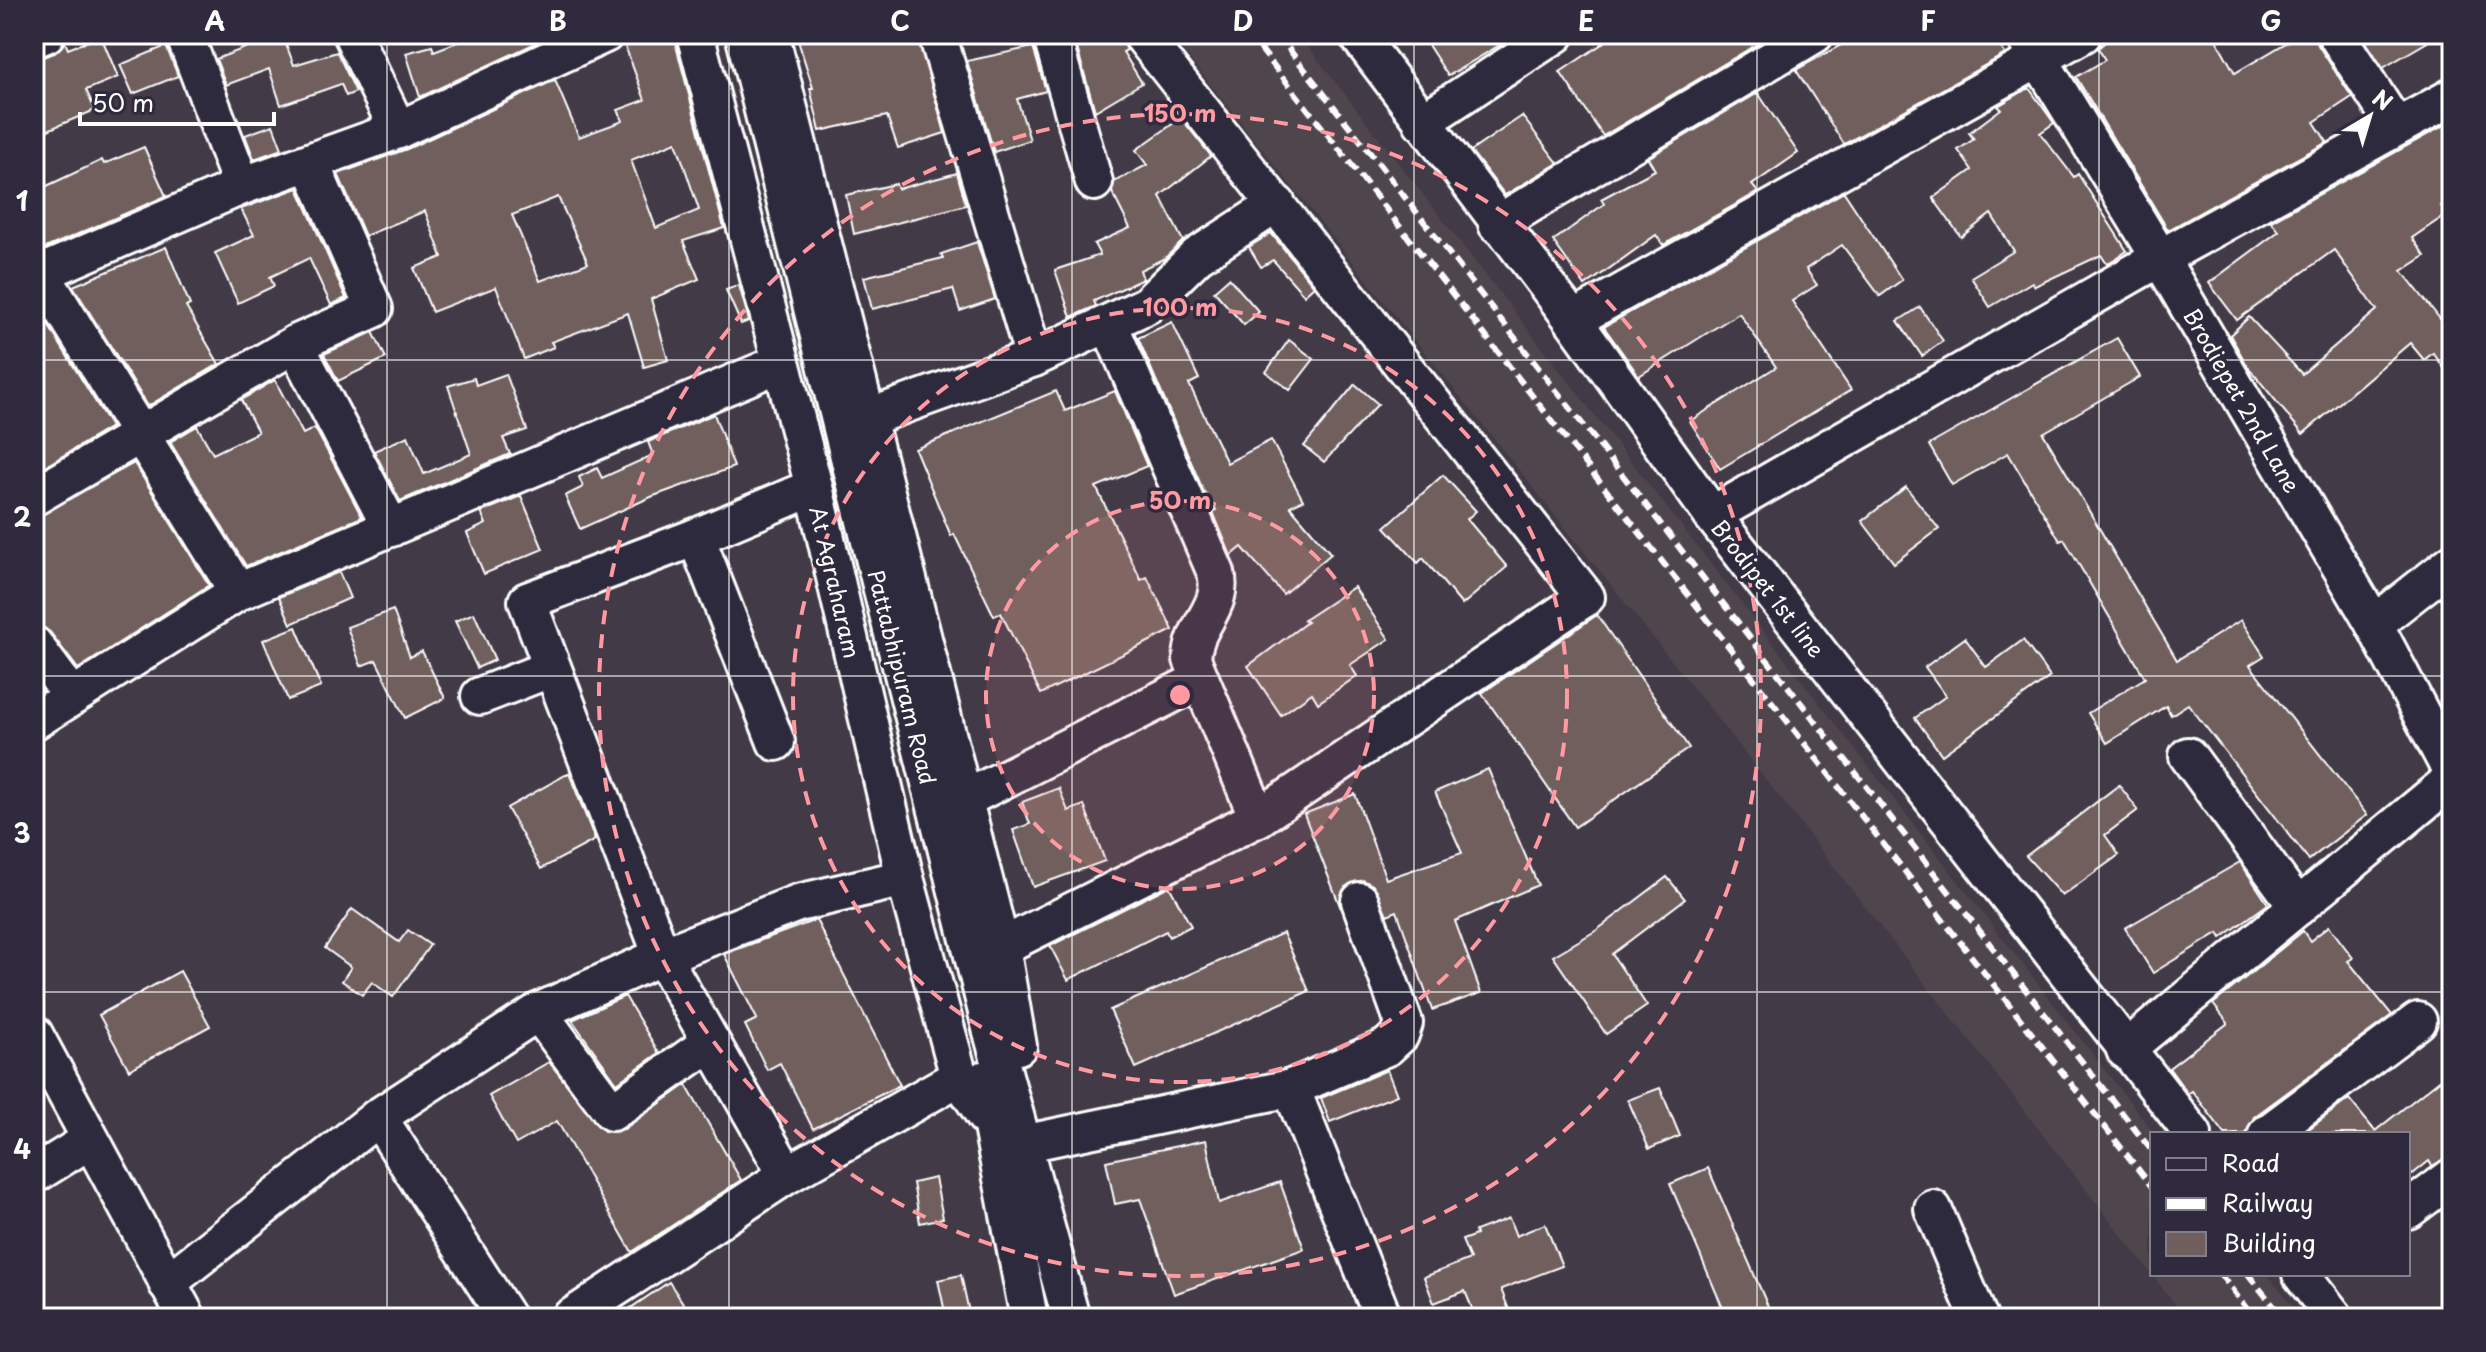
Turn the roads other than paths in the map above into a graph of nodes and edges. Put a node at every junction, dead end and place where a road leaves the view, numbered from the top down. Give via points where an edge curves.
1 (46, 34) edge
2 (184, 34) edge
3 (352, 34) edge
4 (605, 34) edge
5 (695, 34) edge
6 (729, 34) edge
7 (744, 34) edge
8 (770, 34) edge
9 (937, 34) edge
10 (1051, 34) edge
11 (1141, 34) edge
12 (1357, 34) edge
13 (1556, 34) edge
14 (1815, 34) edge
15 (2083, 34) edge
16 (2336, 34) edge
17 (34, 39) edge
18 (2031, 46) edge
19 (2452, 97) edge
20 (1422, 122) junction
21 (2396, 127) junction
22 (398, 130) junction
23 (310, 162) junction
24 (1094, 182) dead end
25 (242, 186) junction
26 (1277, 204) junction
27 (1497, 224) junction
28 (2160, 258) junction
29 (37, 274) edge
30 (1573, 320) junction
31 (1109, 324) junction
32 (295, 344) junction
33 (1034, 358) junction
34 (781, 363) junction
35 (870, 417) junction
36 (142, 433) junction
37 (814, 487) junction
38 (34, 497) edge
39 (1712, 515) junction
40 (391, 528) junction
41 (696, 537) junction
42 (2452, 563) edge
43 (238, 592) junction
44 (2374, 624) junction
45 (34, 645) edge
46 (552, 668) junction
47 (1200, 680) junction
48 (72, 696) junction
49 (480, 696) dead end
50 (34, 721) edge
51 (776, 742) dead end
52 (913, 755) junction
53 (2188, 756) dead end
54 (2452, 776) edge
55 (963, 800) junction
56 (1258, 818) junction
57 (905, 878) junction
58 (1360, 901) dead end
59 (2298, 907) junction
60 (1001, 947) junction
61 (662, 956) junction
62 (538, 1012) junction
63 (2418, 1021) dead end
64 (34, 1034) edge
65 (711, 1042) junction
66 (2125, 1050) junction
67 (959, 1077) junction
68 (1291, 1088) junction
69 (378, 1117) junction
70 (1009, 1126) junction
71 (2191, 1132) edge
72 (2270, 1132) edge
73 (90, 1140) junction
74 (34, 1175) edge
75 (787, 1175) junction
76 (2452, 1177) edge
77 (2410, 1208) edge
78 (1933, 1209) dead end
79 (2310, 1277) edge
80 (167, 1283) junction
81 (187, 1318) edge
82 (507, 1318) edge
83 (570, 1318) edge
84 (1029, 1318) edge
85 (1071, 1318) edge
86 (1383, 1318) edge
87 (1979, 1318) edge
88 (2335, 1318) edge

1 - 17 street
2 - 25 street
3 - 22 street
4 - 22 street
5 - 34 street, At Agraharam
6 - 52 street, Pattabhipuram Road
7 - 52 street, Pattabhipuram Road
8 - 35 street
9 - 33 street
10 - 24 street
11 - 26 street
12 - 20 street, Brodipet 1st line
13 - 20 street
14 - 27 street
15 - 18 street
16 - 21 street
18 - 28 street, Brodiepet 2nd Lane
18 - 30 street
19 - 21 street
20 - 27 street, Brodipet 1st line
21 - 28 street
22 - 23 street
23 - 25 street
23 - 32 street via 374,309
25 - 29 street
26 - 31 street via 1197,256 1147,305
26 - 56 street via 1586,597
27 - 30 street, Brodipet 1st line
28 - 39 street
28 - 44 street, Brodiepet 2nd Lane
29 - 36 street
30 - 39 street, Brodipet 1st line
31 - 33 street
31 - 47 street via 1220,587 1193,640 1192,659
32 - 36 street
32 - 40 street
33 - 35 street
34 - 37 street, At Agraharam
34 - 40 street
35 - 55 street
36 - 38 street
36 - 43 street
37 - 41 street
37 - 57 street, At Agraharam
39 - 66 street, Brodipet 1st line
40 - 43 street
41 - 46 street via 527,601
41 - 51 street
42 - 44 street
43 - 48 street
44 - 54 street, Brodiepet 2nd Lane
45 - 48 street
46 - 49 street
46 - 61 street
47 - 55 street
47 - 56 street
48 - 50 street
52 - 70 street, Pattabhipuram Road
53 - 59 street
54 - 59 street
55 - 60 street
56 - 60 street
57 - 61 street via 798,903
57 - 67 street, At Agraharam
58 - 68 street via 1404,1023 1400,1035 1387,1047
59 - 66 street
60 - 70 street via 1025,1084
61 - 62 street
61 - 65 street
62 - 65 street via 612,1112
62 - 69 street
63 - 72 street
64 - 73 street
65 - 75 street
66 - 71 street, Brodipet 1st line
67 - 70 street, At Agraharam
67 - 75 street
68 - 70 street
68 - 86 street
69 - 80 street
69 - 82 street
70 - 84 street, Pattabhipuram Road
70 - 85 street, Pattabhipuram Road
73 - 74 street
73 - 80 street
75 - 83 street
76 - 77 street
78 - 87 street
79 - 88 street
80 - 81 street

